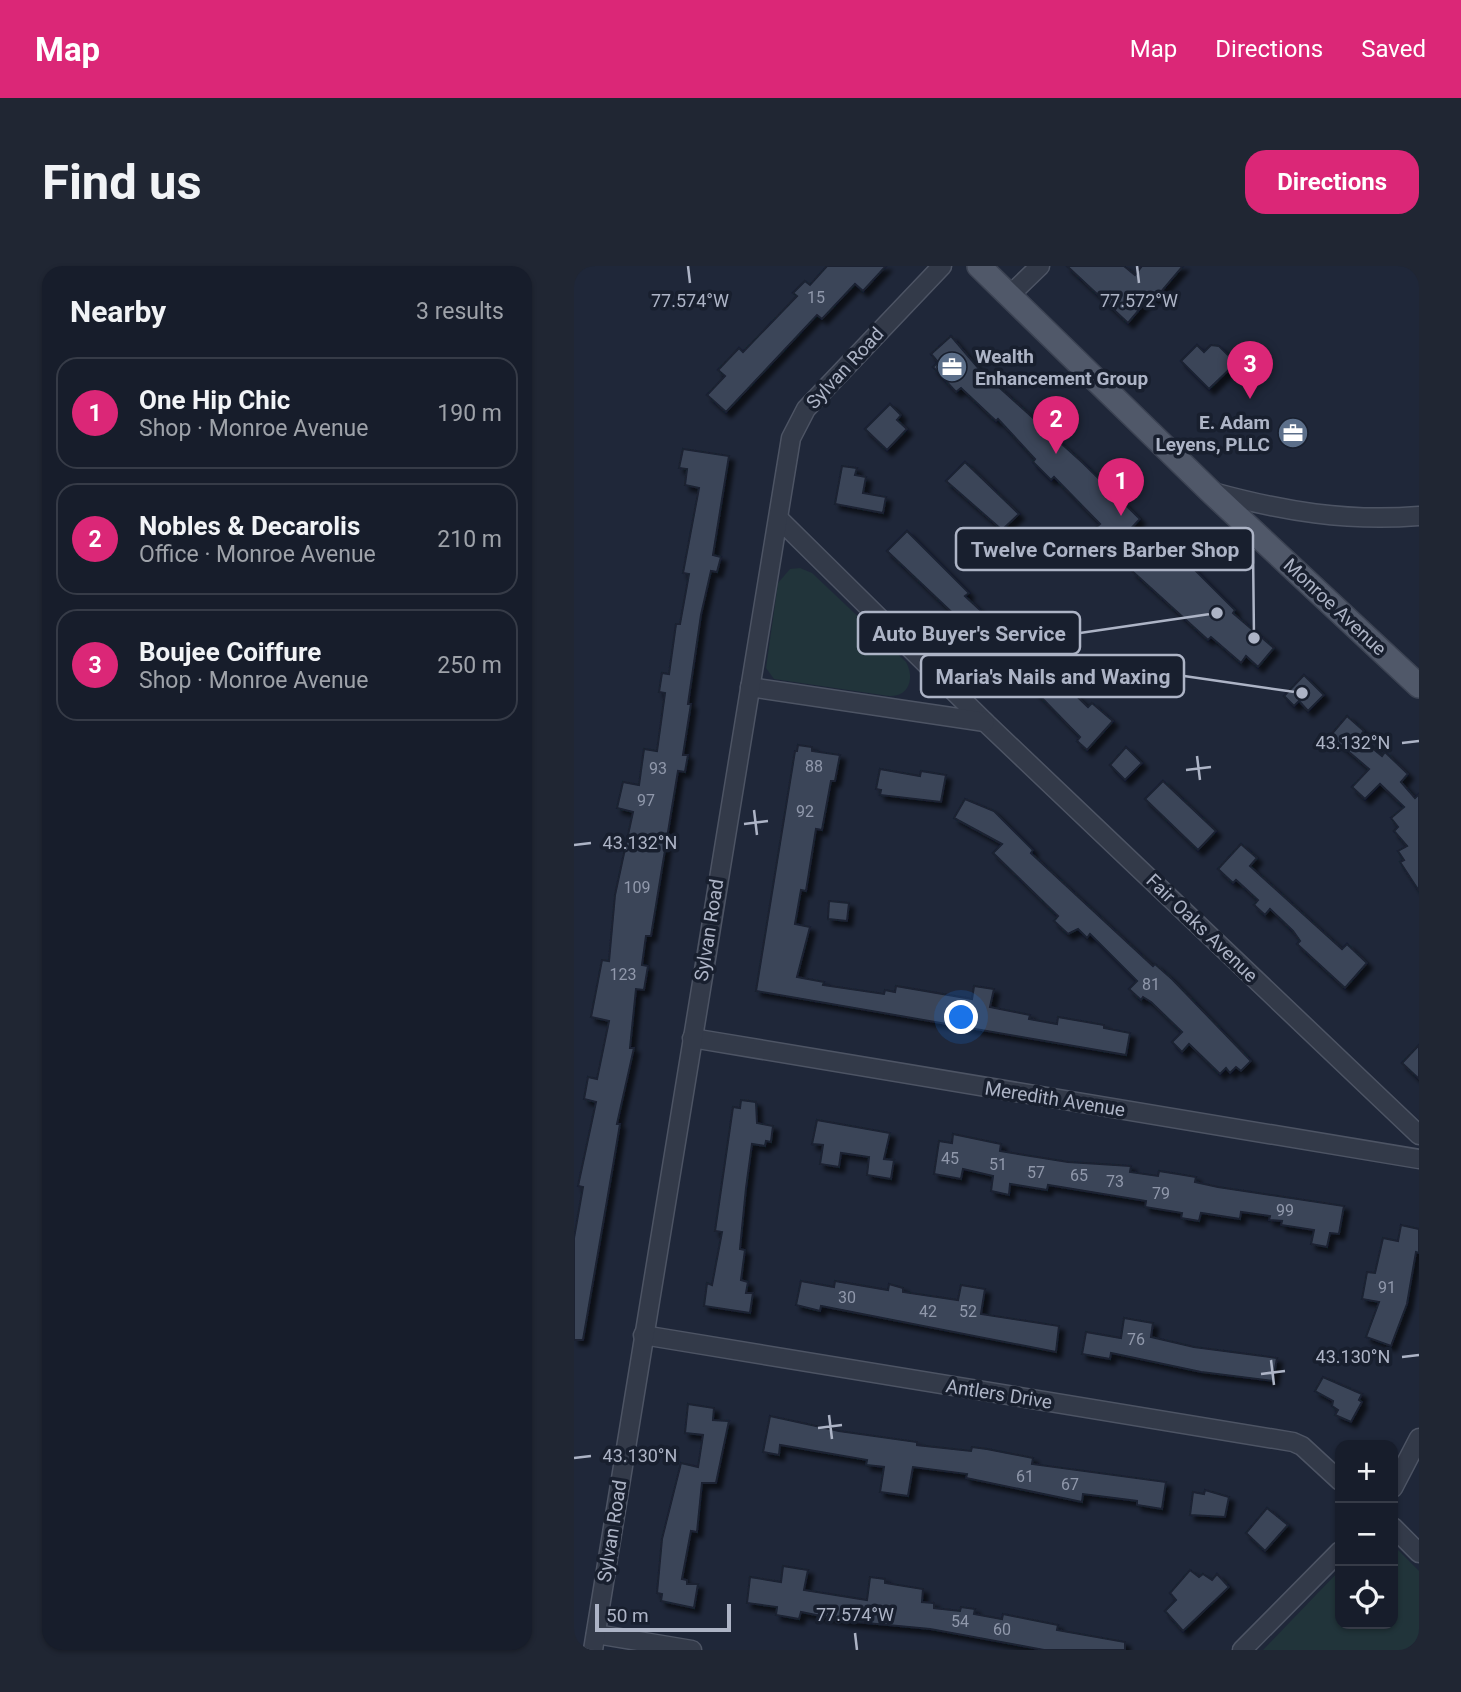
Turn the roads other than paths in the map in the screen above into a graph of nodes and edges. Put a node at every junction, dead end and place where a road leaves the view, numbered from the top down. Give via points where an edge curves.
1 (942, 266) edge
2 (979, 266) edge
3 (1040, 266) edge
4 (1010, 295) junction
5 (1210, 491) junction
6 (1419, 516) edge
7 (779, 519) junction
8 (1419, 685) edge
9 (750, 687) junction
10 (985, 722) junction
11 (692, 1038) junction
12 (1419, 1135) edge
13 (1419, 1159) edge
14 (643, 1335) junction
15 (1419, 1438) edge
16 (1335, 1476) edge
17 (1398, 1478) edge
18 (1398, 1532) edge
19 (1419, 1553) edge
20 (1335, 1556) edge
21 (594, 1642) edge
22 (692, 1650) edge
23 (1242, 1650) edge

1 - 7 street, Sylvan Road via 797,422
2 - 4 main road, Monroe Avenue
3 - 4 street
4 - 5 main road, Monroe Avenue
5 - 6 street via 1296,513 1346,519
5 - 8 main road, Monroe Avenue
7 - 9 street, Sylvan Road
7 - 10 street, Fair Oaks Avenue
9 - 10 street
9 - 11 street, Sylvan Road
10 - 12 street, Fair Oaks Avenue
11 - 13 street, Meredith Avenue
11 - 14 street, Sylvan Road
14 - 16 street, Antlers Drive via 1293,1442
14 - 21 street, Sylvan Road
15 - 17 street
18 - 19 street
20 - 23 street
21 - 22 street

